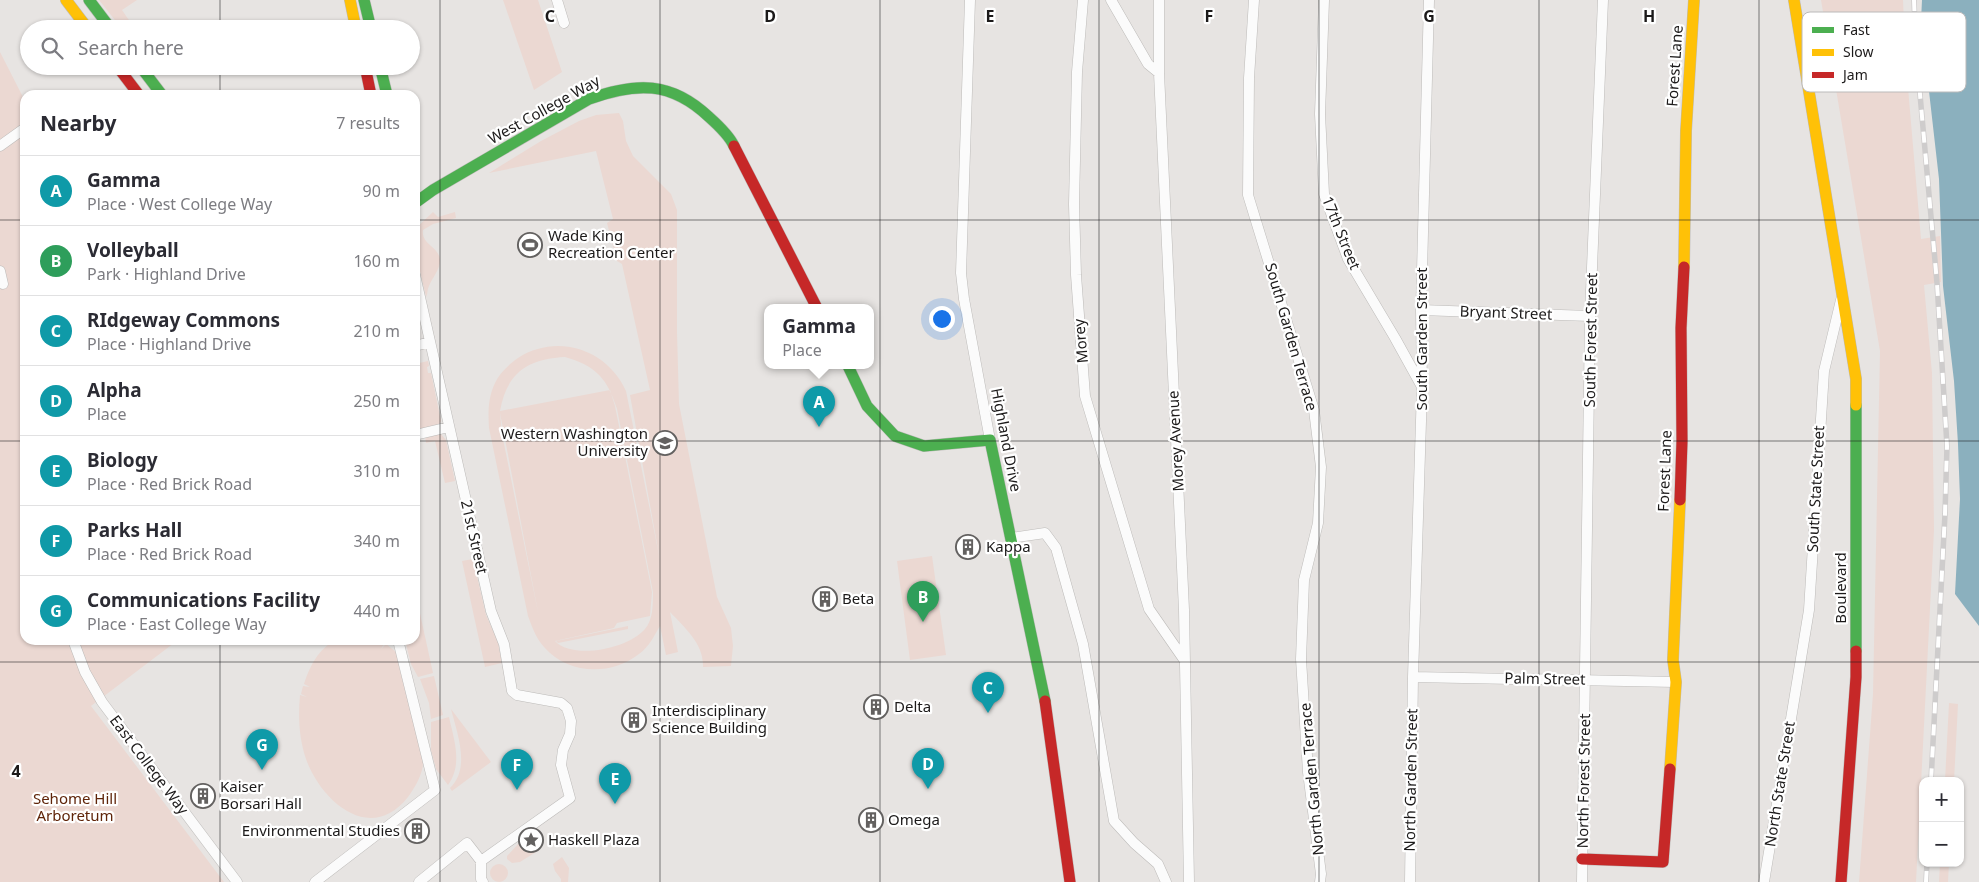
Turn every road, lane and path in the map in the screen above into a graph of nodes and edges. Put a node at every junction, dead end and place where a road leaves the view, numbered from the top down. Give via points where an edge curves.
1 (66, 0) edge
2 (89, 0) edge
3 (350, 0) edge
4 (364, 0) edge
5 (557, 0) edge
6 (970, 0) edge
7 (1083, 0) edge
8 (1111, 0) edge
9 (1158, 0) edge
10 (1254, 0) edge
11 (1324, 0) edge
12 (1429, 0) edge
13 (1603, 0) edge
14 (1694, 0) edge
15 (1794, 0) edge
16 (81, 20) edge
17 (104, 20) edge
18 (354, 20) edge
19 (369, 20) edge
20 (564, 23) dead end
21 (1802, 49) edge
22 (1159, 73) junction
23 (124, 75) edge
24 (147, 75) edge
25 (367, 75) edge
26 (382, 75) edge
27 (135, 90) edge
28 (158, 90) edge
29 (370, 90) edge
30 (386, 90) edge
31 (1809, 92) edge
32 (20, 132) edge
33 (0, 146) edge
34 (420, 199) edge
35 (0, 271) edge
36 (2, 284) dead end
37 (1842, 294) junction
38 (420, 297) edge
39 (815, 304) edge
40 (1421, 310) junction
41 (1590, 316) junction
42 (430, 342) junction
43 (420, 345) edge
44 (849, 369) edge
45 (1422, 389) junction
46 (449, 427) junction
47 (420, 434) edge
48 (990, 440) junction
49 (1011, 538) junction
50 (75, 645) edge
51 (399, 645) edge
52 (1185, 662) junction
53 (1302, 675) joint
54 (1413, 677) junction
55 (1586, 680) junction
56 (1676, 682) junction
57 (1796, 686) joint
58 (1582, 859) junction
59 (481, 861) junction
60 (237, 882) edge
61 (315, 882) edge
62 (419, 882) edge
63 (483, 882) edge
64 (1070, 882) edge
65 (1166, 882) edge
66 (1189, 882) edge
67 (1320, 882) edge
68 (1410, 882) edge
69 (1582, 882) edge
70 (1764, 882) edge
71 (1841, 882) edge

1 - 16 street
2 - 17 street
3 - 18 street
4 - 19 street
5 - 20 street
6 - 48 street, Highland Drive via 961,273
7 - 52 street, Morey via 1077,72 1074,204 1085,396 1149,609
8 - 22 street via 1148,64
9 - 22 street, Morey Avenue
10 - 53 street, South Garden Terrace via 1249,78 1248,195 1314,410 1321,467 1318,524 1304,580
11 - 45 street, 17th Street via 1320,114 1324,194 1348,258
12 - 40 street, South Garden Street
13 - 41 street, South Forest Street
14 - 56 street, Forest Lane via 1686,131 1682,440 1673,660
15 - 21 street, Boulevard
22 - 52 street, Morey Avenue
23 - 27 street
24 - 28 street
25 - 29 street
26 - 30 street
31 - 37 street, Boulevard
32 - 33 street
34 - 39 street, West College Way via 589,99 632,86 662,88 689,100 732,142
35 - 36 street
37 - 57 street, South State Street via 1824,371 1809,610
37 - 71 street, Boulevard via 1856,379 1856,677
38 - 42 street, 21st Street
40 - 41 street, Bryant Street
40 - 45 street, South Garden Street
41 - 55 street, South Forest Street
42 - 43 street
42 - 46 street, 21st Street
44 - 48 street via 867,406 895,436 924,446
45 - 54 street, South Garden Street
46 - 47 street
46 - 59 street, 21st Street via 491,611 504,644 511,688 514,693 561,703 567,708 571,721 561,765 570,798
48 - 49 street, Highland Drive
49 - 64 street, Highland Drive via 1043,690
49 - 65 street via 1045,533 1056,548 1084,644 1114,821 1158,864
50 - 60 street, East College Way via 102,702
51 - 61 street via 435,790
52 - 66 street, Morey Avenue
53 - 67 street, North Garden Terrace
54 - 55 street, Palm Street
54 - 68 street, North Garden Street
55 - 56 street, Palm Street
55 - 58 street, North Forest Street
56 - 58 street, Forest Lane via 1663,862
57 - 70 street, North State Street
58 - 69 street, North Forest Street
59 - 62 street via 467,843
59 - 63 street

